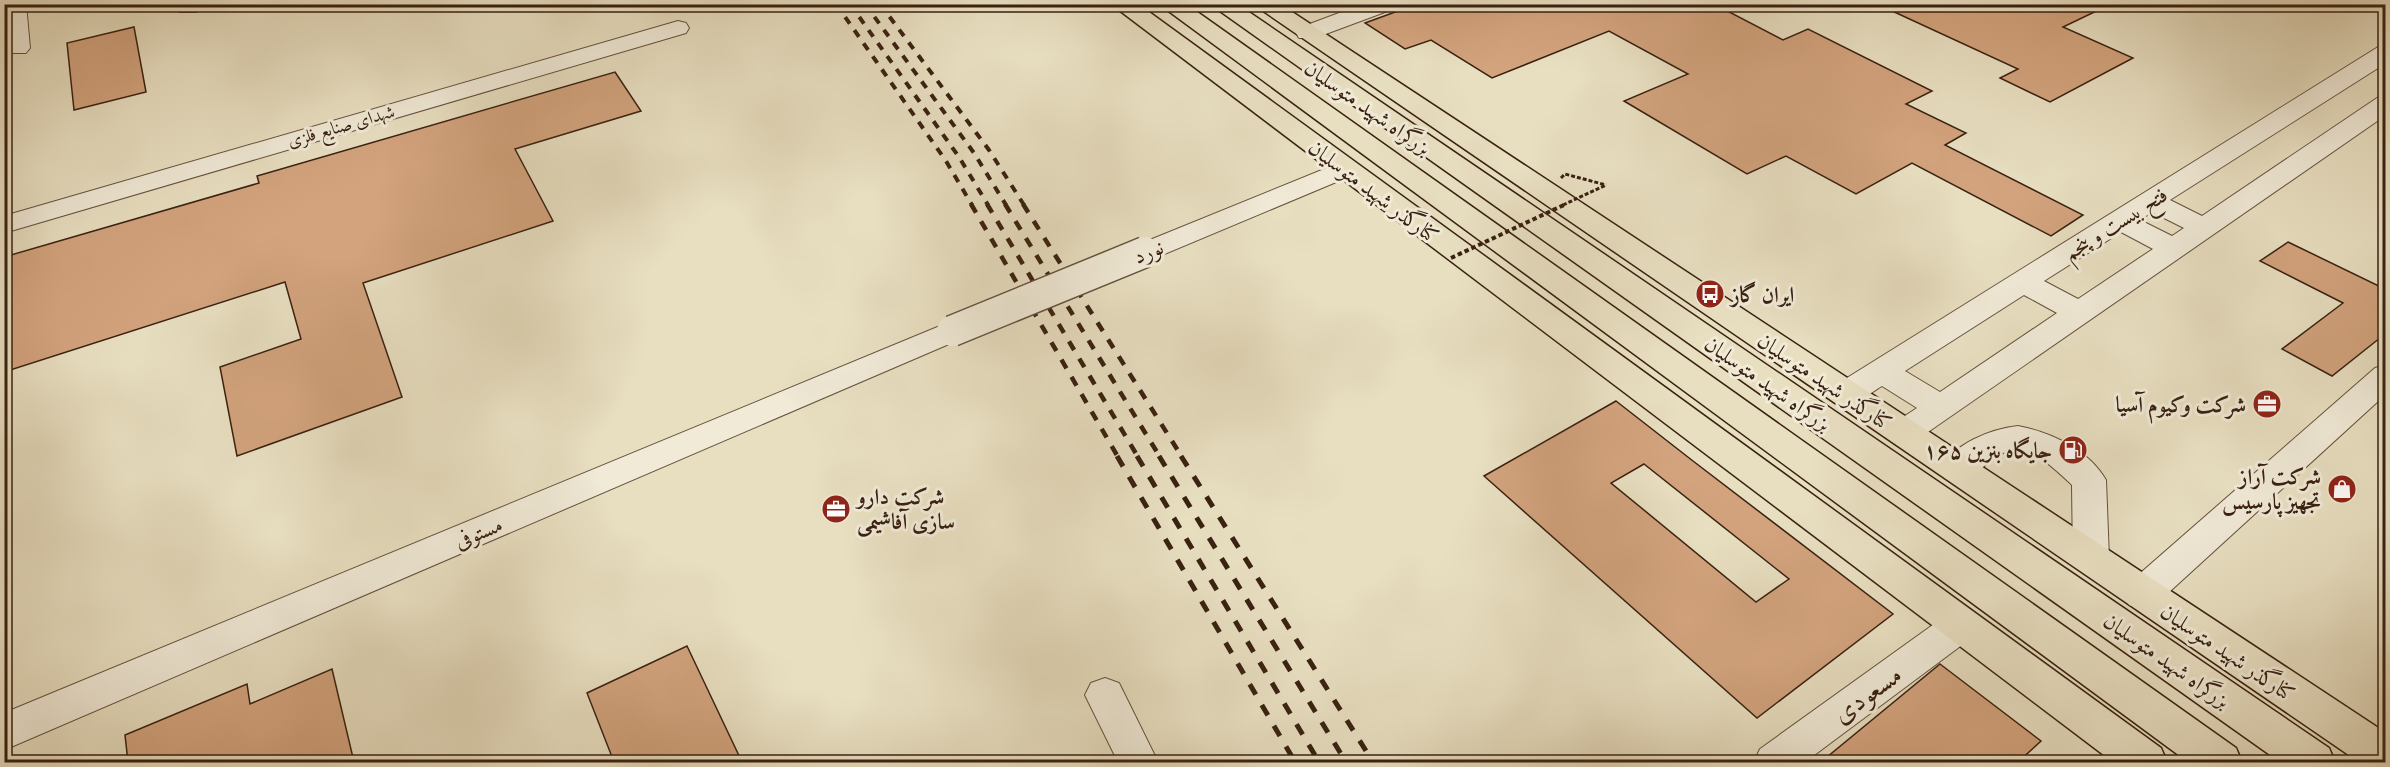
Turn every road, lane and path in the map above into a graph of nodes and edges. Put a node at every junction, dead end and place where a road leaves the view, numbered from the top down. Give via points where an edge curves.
1 (15, 4) edge
2 (1122, 4) edge
3 (1170, 4) edge
4 (1221, 4) edge
5 (1264, 4) edge
6 (1385, 4) edge
7 (678, 28) dead end
8 (1307, 33) junction
9 (18, 48) dead end
10 (2385, 52) edge
11 (2322, 92) junction
12 (2379, 108) edge
13 (2288, 115) junction
14 (2338, 136) junction
15 (1344, 169) junction
16 (1565, 174) dead end
17 (2150, 201) junction
18 (2118, 220) junction
19 (4, 225) edge
20 (2205, 228) junction
21 (2174, 248) junction
22 (1451, 258) dead end
23 (2021, 281) junction
24 (2080, 314) junction
25 (952, 331) joint
26 (1883, 372) junction
27 (2385, 376) edge
28 (1845, 394) junction
29 (1941, 408) junction
30 (1903, 433) junction
31 (1957, 469) junction
32 (2091, 559) junction
33 (2142, 594) junction
34 (1961, 625) junction
35 (1105, 695) dead end
36 (4, 732) edge
37 (2385, 757) edge
38 (1138, 762) edge
39 (1774, 762) edge
40 (2146, 762) edge
41 (2221, 762) edge
42 (2314, 762) edge

1 - 9 street
2 - 15 main road, کنارگذر شهید متوسلیان
3 - 41 main road, بزرگراه شهید متوسلیان
4 - 42 main road, بزرگراه شهید متوسلیان
5 - 8 main road, کنارگذر شهید متوسلیان
6 - 8 street
7 - 19 street, شهدای صنایع فلزی
8 - 28 main road, کنارگذر شهید متوسلیان
10 - 11 street, فتح بیست و پنجم
11 - 12 street
11 - 13 street, فتح بیست و پنجم
12 - 14 street
13 - 14 street
13 - 17 street, فتح بیست و پنجم
14 - 20 street
15 - 25 street, نورد, bridge
15 - 34 main road, کنارگذر شهید متوسلیان
16 - 22 path, bridge via 1606,185
17 - 18 street, فتح بیست و پنجم
17 - 20 street
18 - 21 street
18 - 23 street, فتح بیست و پنجم
20 - 21 street
21 - 24 street
23 - 24 street
23 - 26 street, فتح بیست و پنجم
24 - 29 street
25 - 36 street, مستوفی
26 - 28 street, فتح بیست و پنجم
26 - 29 street
27 - 33 street
28 - 30 main road, کنارگذر شهید متوسلیان
29 - 30 street
30 - 31 main road, کنارگذر شهید متوسلیان
31 - 32 main road, کنارگذر شهید متوسلیان
31 - 32 street via 1993,444 2014,438 2040,442 2089,480
32 - 33 main road, کنارگذر شهید متوسلیان
33 - 37 main road, کنارگذر شهید متوسلیان
34 - 39 street, مسعودی
34 - 40 main road, کنارگذر شهید متوسلیان
35 - 38 street

